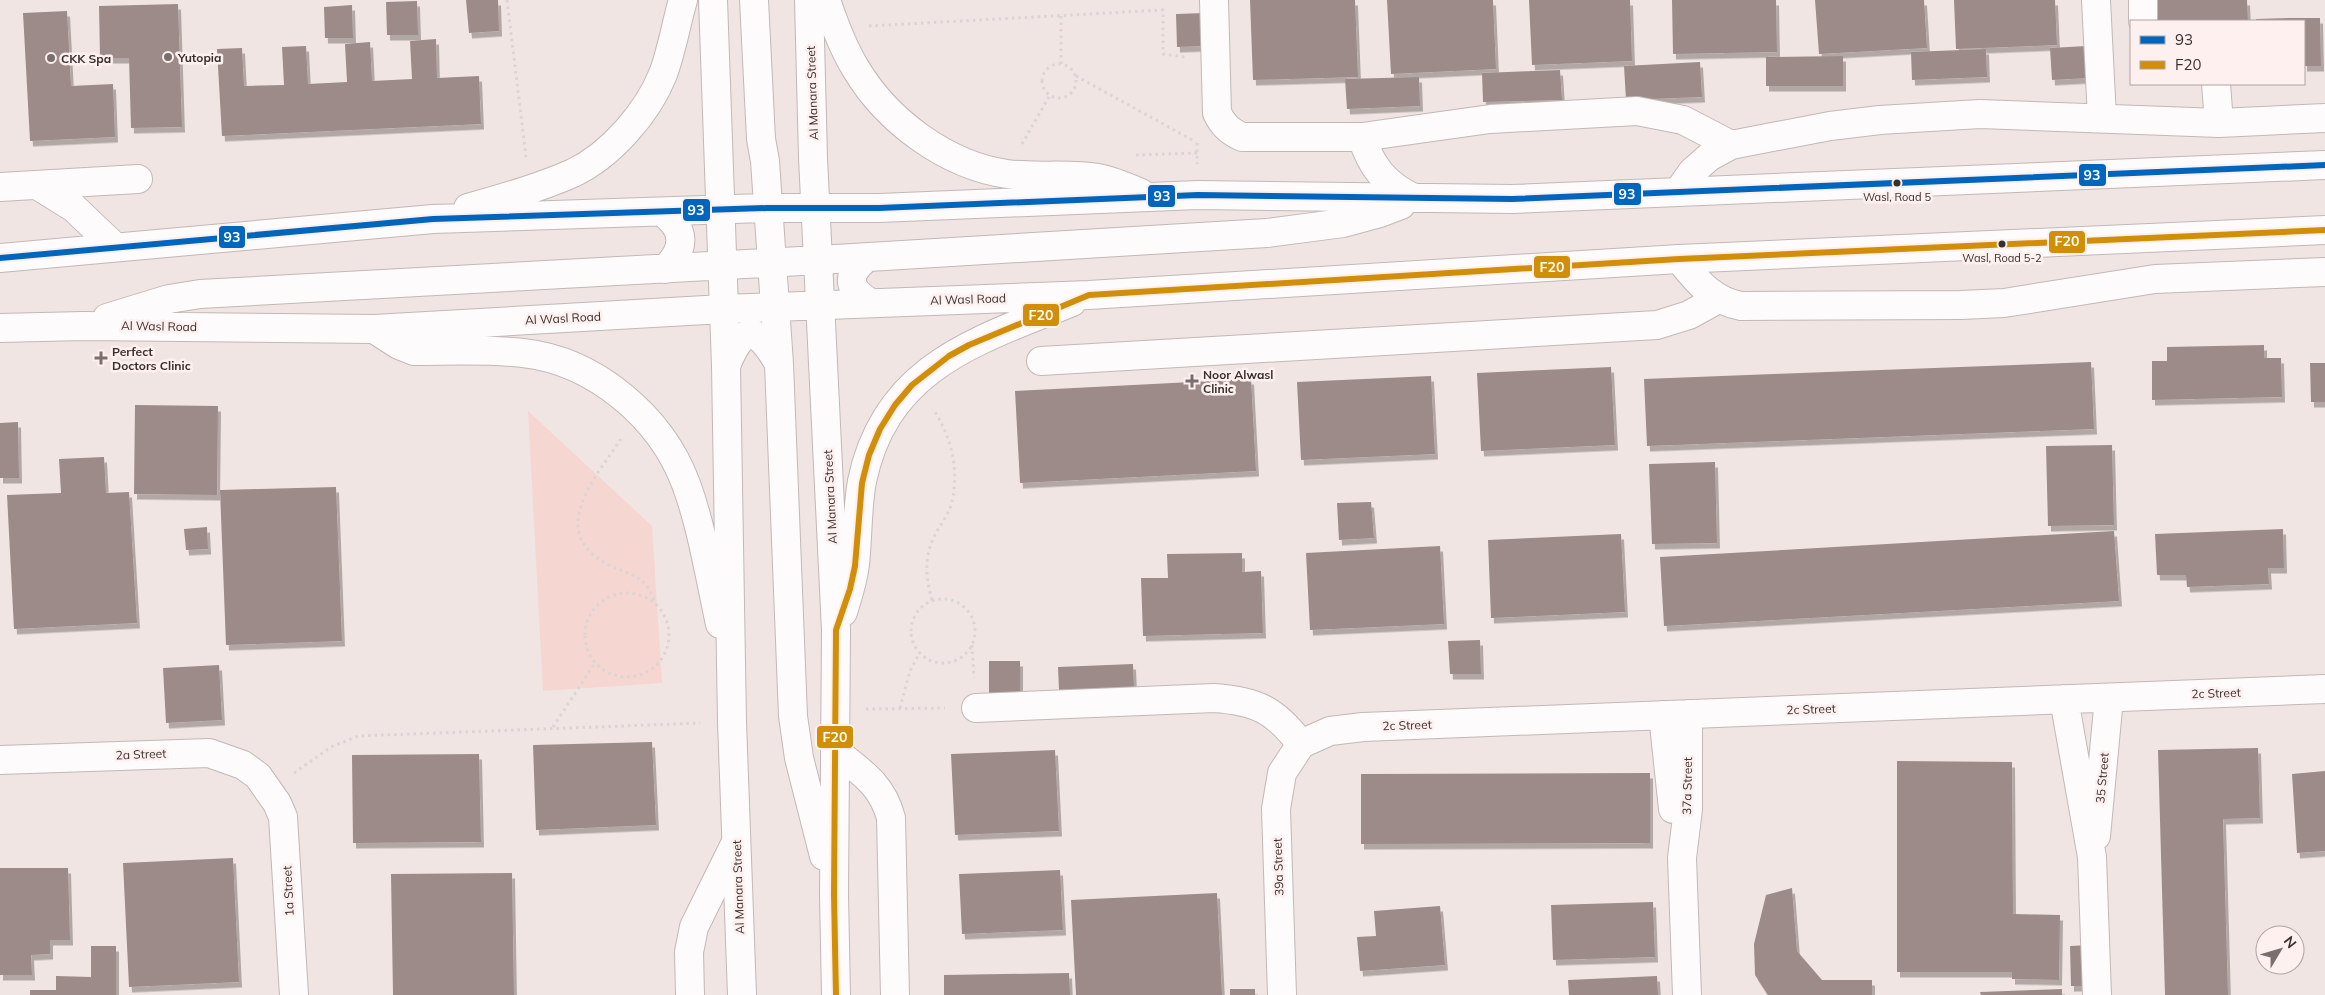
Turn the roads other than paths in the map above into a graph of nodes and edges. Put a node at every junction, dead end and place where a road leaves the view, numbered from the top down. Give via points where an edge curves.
1 (683, 0) edge
2 (713, 0) edge
3 (754, 0) edge
4 (809, 0) edge
5 (826, 0) edge
6 (1214, 0) edge
7 (2096, 0) edge
8 (2142, 0) edge
9 (2143, 20) edge
10 (2216, 85) edge
11 (2102, 118) junction
12 (2325, 118) edge
13 (2219, 123) junction
14 (1362, 137) junction
15 (1732, 145) junction
16 (813, 158) junction
17 (764, 160) junction
18 (2325, 165) edge
19 (138, 179) dead end
20 (37, 185) junction
21 (0, 187) edge
22 (1678, 192) junction
23 (1151, 198) junction
24 (1416, 198) junction
25 (816, 207) junction
26 (767, 208) junction
27 (719, 209) junction
28 (662, 212) junction
29 (433, 219) junction
30 (2325, 230) edge
31 (115, 247) junction
32 (868, 257) junction
33 (0, 258) edge
34 (1679, 259) junction
35 (819, 260) junction
36 (770, 262) junction
37 (721, 265) junction
38 (665, 268) junction
39 (2325, 272) edge
40 (1089, 295) junction
41 (1718, 299) junction
42 (871, 303) junction
43 (821, 305) junction
44 (774, 307) junction
45 (723, 309) junction
46 (83, 326) junction
47 (0, 328) edge
48 (374, 329) junction
49 (1041, 361) dead end
50 (779, 364) junction
51 (726, 366) junction
52 (836, 630) junction
53 (732, 674) junction
54 (2325, 689) edge
55 (2109, 698) junction
56 (2064, 699) junction
57 (976, 708) road end
58 (1676, 715) junction
59 (1301, 744) junction
60 (835, 751) junction
61 (0, 760) edge
62 (269, 790) joint
63 (736, 842) junction
64 (2092, 857) junction
65 (834, 895) junction
66 (294, 995) edge
67 (690, 995) edge
68 (742, 995) edge
69 (836, 995) edge
70 (895, 995) edge
71 (1282, 995) edge
72 (1687, 995) edge
73 (2097, 995) edge

1 - 29 main road via 663,73 648,105 622,136 574,172 530,190
2 - 27 main road, Al Manara Street
3 - 17 main road
4 - 16 main road, Al Manara Street
5 - 23 main road via 842,44 871,92 915,134 936,147 1005,174 1097,178
6 - 14 main road via 1217,113 1222,124 1242,137
7 - 11 main road
8 - 9 main road
10 - 13 main road
11 - 13 main road
11 - 15 main road via 1980,114 1880,120 1822,127
12 - 13 main road
14 - 15 main road via 1490,119 1637,111 1683,120
14 - 24 main road via 1367,154 1386,182
15 - 22 main road via 1692,172
16 - 17 main road via 801,187 788,196 773,188
16 - 25 main road, Al Manara Street
17 - 26 main road
18 - 22 main road
19 - 20 main road
20 - 21 main road
20 - 31 main road via 63,199
22 - 24 main road via 1512,199
23 - 24 main road via 1198,195
23 - 25 main road via 879,208
24 - 32 main road via 1380,213 1305,229
25 - 26 main road
25 - 35 main road, Al Manara Street
26 - 27 main road
26 - 36 main road
27 - 28 main road
27 - 37 main road, Al Manara Street
28 - 29 main road
28 - 38 main road via 673,220 680,233 675,259
29 - 31 main road
30 - 34 main road, Al Wasl Road
31 - 33 main road
32 - 35 main road
32 - 42 main road via 856,265 851,279 858,294
34 - 40 main road, Al Wasl Road
34 - 41 main road
35 - 36 main road
35 - 43 main road, Al Manara Street
36 - 37 main road
36 - 44 main road
37 - 38 main road
37 - 45 main road, Al Manara Street
38 - 46 main road via 200,294 169,299
39 - 41 main road via 2155,279 2045,298 1961,305 1741,306
40 - 42 main road, Al Wasl Road
40 - 52 main road via 969,345 931,368 895,405 869,455 862,483 855,566
41 - 49 main road via 1689,315 1657,325
42 - 43 main road, Al Wasl Road
43 - 44 main road, Al Wasl Road
43 - 52 main road, Al Manara Street
44 - 45 main road, Al Wasl Road
44 - 50 main road
45 - 48 main road, Al Wasl Road
45 - 51 main road, Al Manara Street
46 - 47 main road, Al Wasl Road
46 - 48 main road, Al Wasl Road
48 - 53 main road via 414,351 524,353 556,360 615,390 640,412 674,458 686,484
50 - 51 main road via 766,341 749,335 734,345
50 - 65 main road via 794,723 799,758
51 - 53 main road, Al Manara Street
52 - 60 main road, Al Manara Street
53 - 63 main road, Al Manara Street
54 - 55 main road, 2c Street
55 - 56 main road, 2c Street
55 - 64 main road, 35 Street via 2100,806
56 - 58 main road, 2c Street
56 - 64 main road, 35 Street
57 - 59 main road via 1214,698 1239,700 1264,709 1285,723
58 - 59 main road, 2c Street via 1363,727 1330,731
58 - 72 main road, 37a Street via 1688,809 1682,858
59 - 71 main road, 39a Street via 1282,773 1276,809
60 - 65 main road, Al Manara Street
60 - 70 main road via 878,787 889,813
61 - 62 main road, 2a Street via 209,753 243,765
62 - 66 main road, 1a Street via 277,803 285,832
63 - 67 main road via 694,927 689,952
63 - 68 main road, Al Manara Street
64 - 73 main road, 35 Street
65 - 69 main road, Al Manara Street

